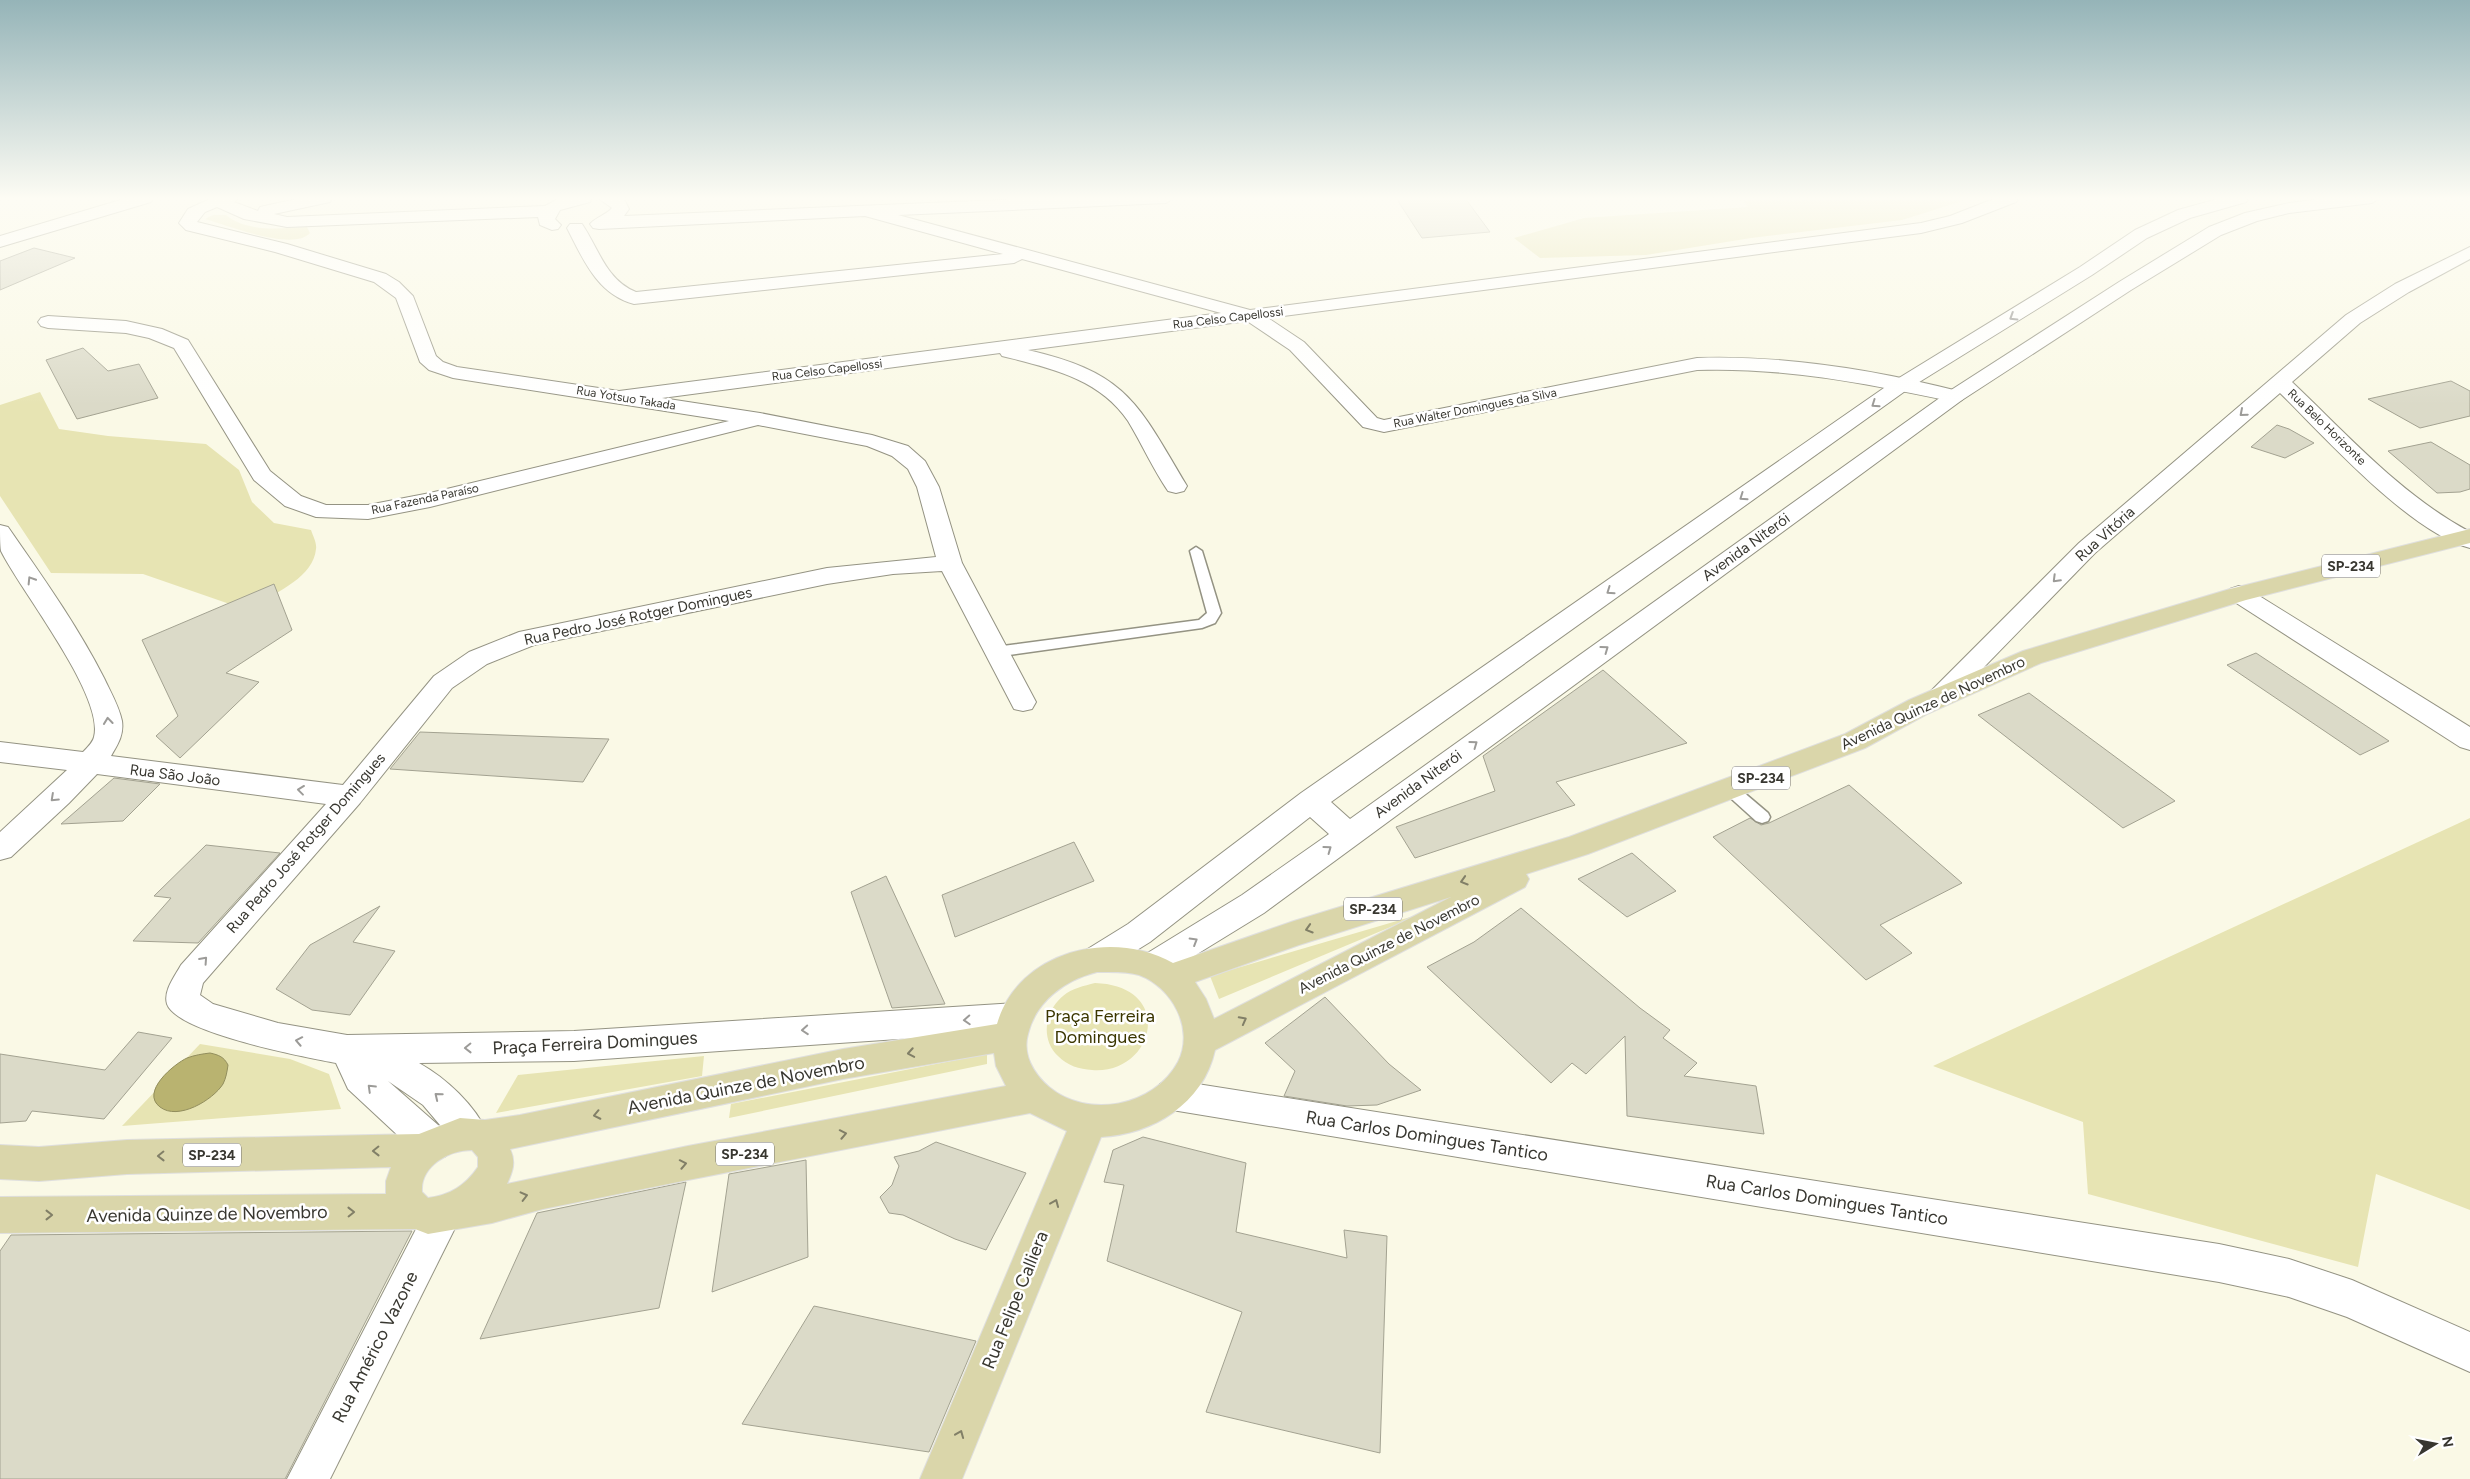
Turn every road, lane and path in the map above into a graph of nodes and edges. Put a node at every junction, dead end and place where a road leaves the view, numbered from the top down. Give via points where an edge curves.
1 (344, 267) edge
2 (598, 267) edge
3 (923, 267) edge
4 (1068, 267) edge
5 (1624, 267) edge
6 (2092, 267) edge
7 (2156, 267) edge
8 (2442, 267) edge
9 (2086, 271) junction
10 (2125, 286) junction
11 (1252, 316) junction
12 (48, 322) dead end
13 (1077, 337) junction
14 (988, 349) junction
15 (1061, 365) junction
16 (2280, 382) junction
17 (1902, 385) junction
18 (1955, 396) junction
19 (620, 397) junction
20 (760, 419) junction
21 (1176, 486) dead end
22 (0, 532) edge
23 (2468, 538) edge
24 (1196, 552) dead end
25 (950, 563) junction
26 (2239, 594) junction
27 (994, 652) junction
28 (1940, 697) junction
29 (1023, 702) dead end
30 (2470, 740) edge
31 (0, 752) edge
32 (90, 764) junction
33 (1730, 789) junction
34 (350, 796) junction
35 (1311, 801) junction
36 (1762, 817) dead end
37 (1348, 834) junction
38 (1578, 846) junction
39 (0, 849) edge
40 (1097, 959) junction
41 (1161, 971) junction
42 (183, 1002) joint
43 (1013, 1027) junction
44 (1200, 1042) junction
45 (347, 1050) junction
46 (1172, 1095) junction
47 (1032, 1096) junction
48 (1089, 1122) junction
49 (476, 1135) junction
50 (429, 1147) junction
51 (0, 1162) edge
52 (439, 1212) junction
53 (0, 1215) edge
54 (2470, 1352) edge
55 (308, 1479) edge
56 (941, 1479) edge

1 - 19 street, Rua Yotsuo Takada via 380,278 404,296 427,358 436,366 454,372
2 - 3 street via 608,284 620,294 634,298
4 - 11 street, Rua Walter Domingues da Silva
5 - 11 street, Rua Celso Capellossi
6 - 9 street
7 - 10 street, Avenida Niterói
8 - 16 street, Rua Belo Horizonte via 2353,319
9 - 10 street
9 -> 17 street
10 - 18 street, Avenida Niterói
11 - 13 street, Rua Celso Capellossi
11 - 17 street, Rua Walter Domingues da Silva via 1297,346 1370,423 1384,426 1706,363 1767,364
12 - 20 street, Rua Fazenda Paraíso via 126,327 155,333 180,344 262,475 293,501 324,512 368,512 430,500
13 - 14 street, Rua Celso Capellossi
13 - 15 street via 1056,351 1056,359
14 - 15 street via 1041,358
14 - 19 street, Rua Celso Capellossi
15 - 21 street via 1092,378 1127,406
16 - 23 street, Rua Belo Horizonte via 2398,494
16 -> 28 street, Rua Vitória via 2087,548
17 - 18 street, Rua Walter Domingues da Silva
17 -> 35 street
37 -> 18 street, Avenida Niterói
19 - 20 street, Rua Yotsuo Takada
20 - 25 street, Rua Yotsuo Takada via 872,441 900,451 918,466 928,487
32 -> 22 street via 109,736 108,716 88,670
23 - 26 main road, Avenida Quinze de Novembro / SP-234
24 - 27 lane via 1214,613 1202,624
25 - 27 street
25 - 34 street, Rua Pedro José Rotger Domingues via 827,576 528,638 478,658 443,682
26 - 28 main road, Avenida Quinze de Novembro / SP-234 via 2032,657
26 - 30 street
27 - 29 street
28 - 33 main road, Avenida Quinze de Novembro / SP-234 via 1855,741
31 - 32 street, Rua São João
34 -> 32 street, Rua São João
32 -> 39 street
33 - 36 lane
33 - 38 main road, Avenida Quinze de Novembro / SP-234
42 -> 34 street, Rua Pedro José Rotger Domingues via 184,989 192,974
35 - 37 street
35 - 40 street via 1139,933
41 -> 37 street, Avenida Niterói
38 -> 41 main road, Avenida Quinze de Novembro / SP-234 via 1294,934
44 -> 38 main road, Avenida Quinze de Novembro / SP-234
40 - 41 main road via 1125,959
40 - 43 main road via 1071,966 1048,978 1029,996
41 - 44 main road via 1188,995 1198,1017
45 -> 42 street, Praça Ferreira Domingues via 278,1037 204,1015
43 -> 45 street, Praça Ferreira Domingues via 574,1046
43 - 47 main road via 1013,1065 1018,1078
43 -> 49 main road, Avenida Quinze de Novembro / SP-234 via 520,1131
44 - 46 main road via 1196,1061
49 -> 45 street via 444,1101 412,1075
50 -> 45 street via 360,1078
46 - 48 main road via 1148,1111 1119,1121
46 - 54 street, Rua Carlos Domingues Tantico via 2219,1263 2289,1278 2352,1299
47 - 48 main road via 1057,1114
52 -> 47 main road, Avenida Quinze de Novembro / SP-234
56 -> 48 main road, Rua Felipe Calliera
49 - 50 main road, Avenida Quinze de Novembro / SP-234 via 455,1135
49 - 52 main road via 494,1146 497,1161 491,1179 478,1196
50 -> 51 main road, Avenida Quinze de Novembro / SP-234 via 126,1157 39,1164
50 - 52 main road, Avenida Quinze de Novembro / SP-234 via 413,1163 402,1191 406,1204
53 -> 52 main road, Avenida Quinze de Novembro / SP-234
52 - 55 street, Rua Américo Vazone

